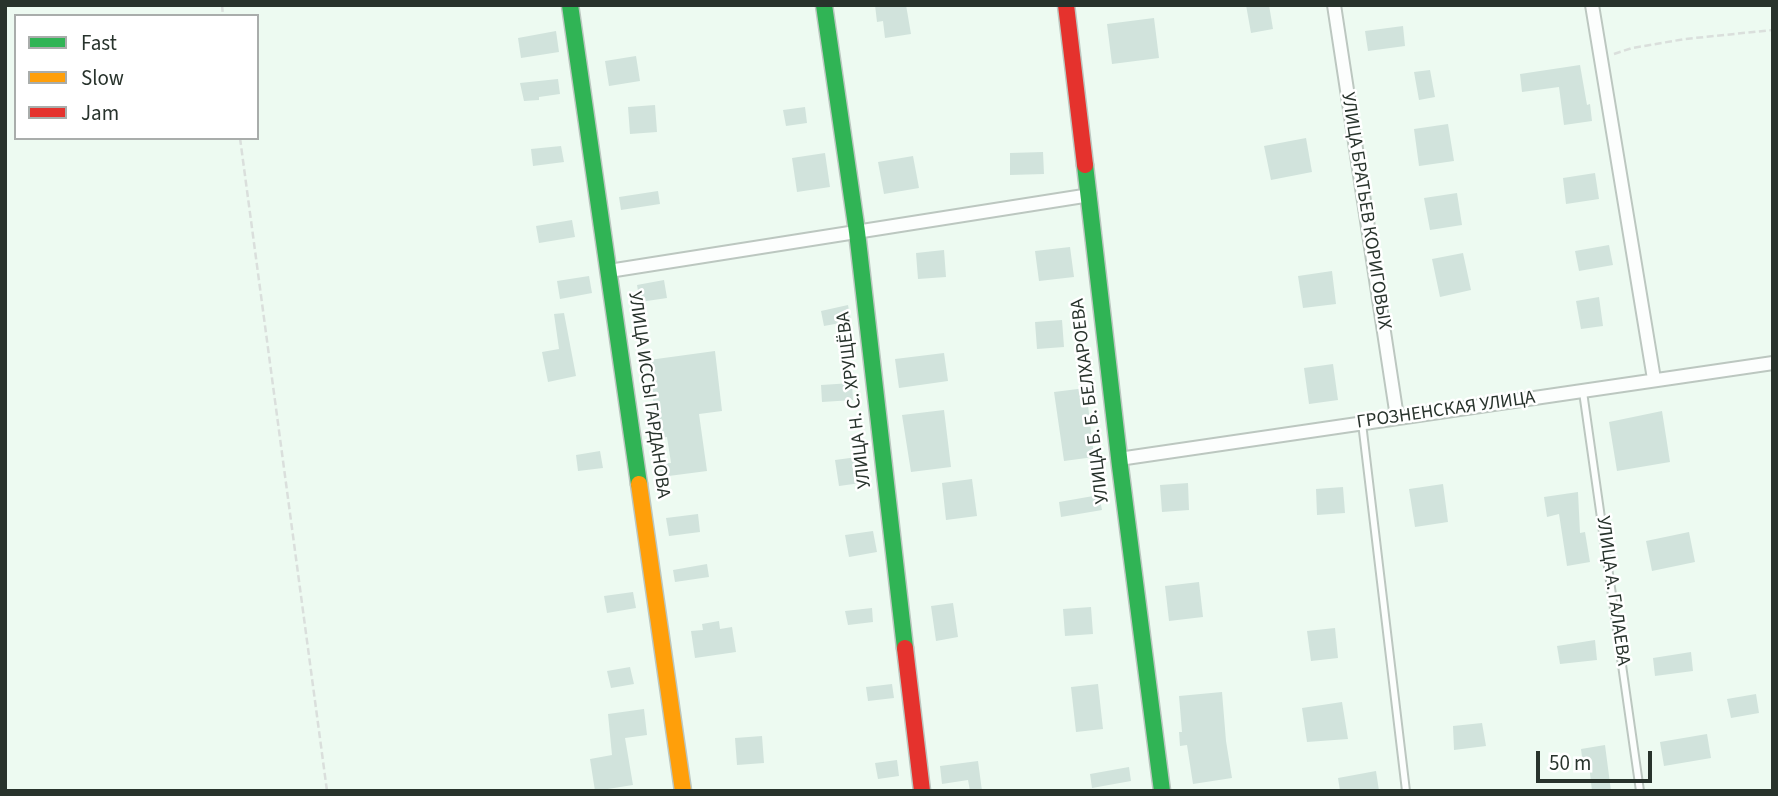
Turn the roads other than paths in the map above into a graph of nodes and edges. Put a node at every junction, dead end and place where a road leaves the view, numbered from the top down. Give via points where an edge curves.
1 (570, 5) edge
2 (824, 5) edge
3 (1066, 5) edge
4 (1334, 5) edge
5 (1592, 5) edge
6 (1090, 195) junction
7 (857, 232) junction
8 (609, 271) junction
9 (1773, 363) edge
10 (1654, 379) junction
11 (1583, 392) junction
12 (1397, 417) junction
13 (1362, 423) junction
14 (1119, 459) junction
15 (683, 791) edge
16 (922, 791) edge
17 (1162, 791) edge
18 (1406, 791) edge
19 (1640, 791) edge

1 - 8 street, УЛИЦА ИССЫ ГАРДАНОВА
2 - 7 street, УЛИЦА Н. С. ХРУЩЁВА
3 - 6 street, УЛИЦА Б. Б. БЕЛХАРОЕВА
4 - 12 street, УЛИЦА БРАТЬЕВ КОРИГОВЫХ
5 - 10 street
6 - 7 street
6 - 14 street, УЛИЦА Б. Б. БЕЛХАРОЕВА
7 - 8 street
7 - 16 street, УЛИЦА Н. С. ХРУЩЁВА
8 - 15 street, УЛИЦА ИССЫ ГАРДАНОВА
9 - 10 street, ГРОЗНЕНСКАЯ УЛИЦА
10 - 11 street, ГРОЗНЕНСКАЯ УЛИЦА
11 - 12 street, ГРОЗНЕНСКАЯ УЛИЦА
11 - 19 lane, УЛИЦА А. ГАЛАЕВА
12 - 13 street, ГРОЗНЕНСКАЯ УЛИЦА
13 - 14 street, ГРОЗНЕНСКАЯ УЛИЦА
13 - 18 lane
14 - 17 street, УЛИЦА Б. Б. БЕЛХАРОЕВА

